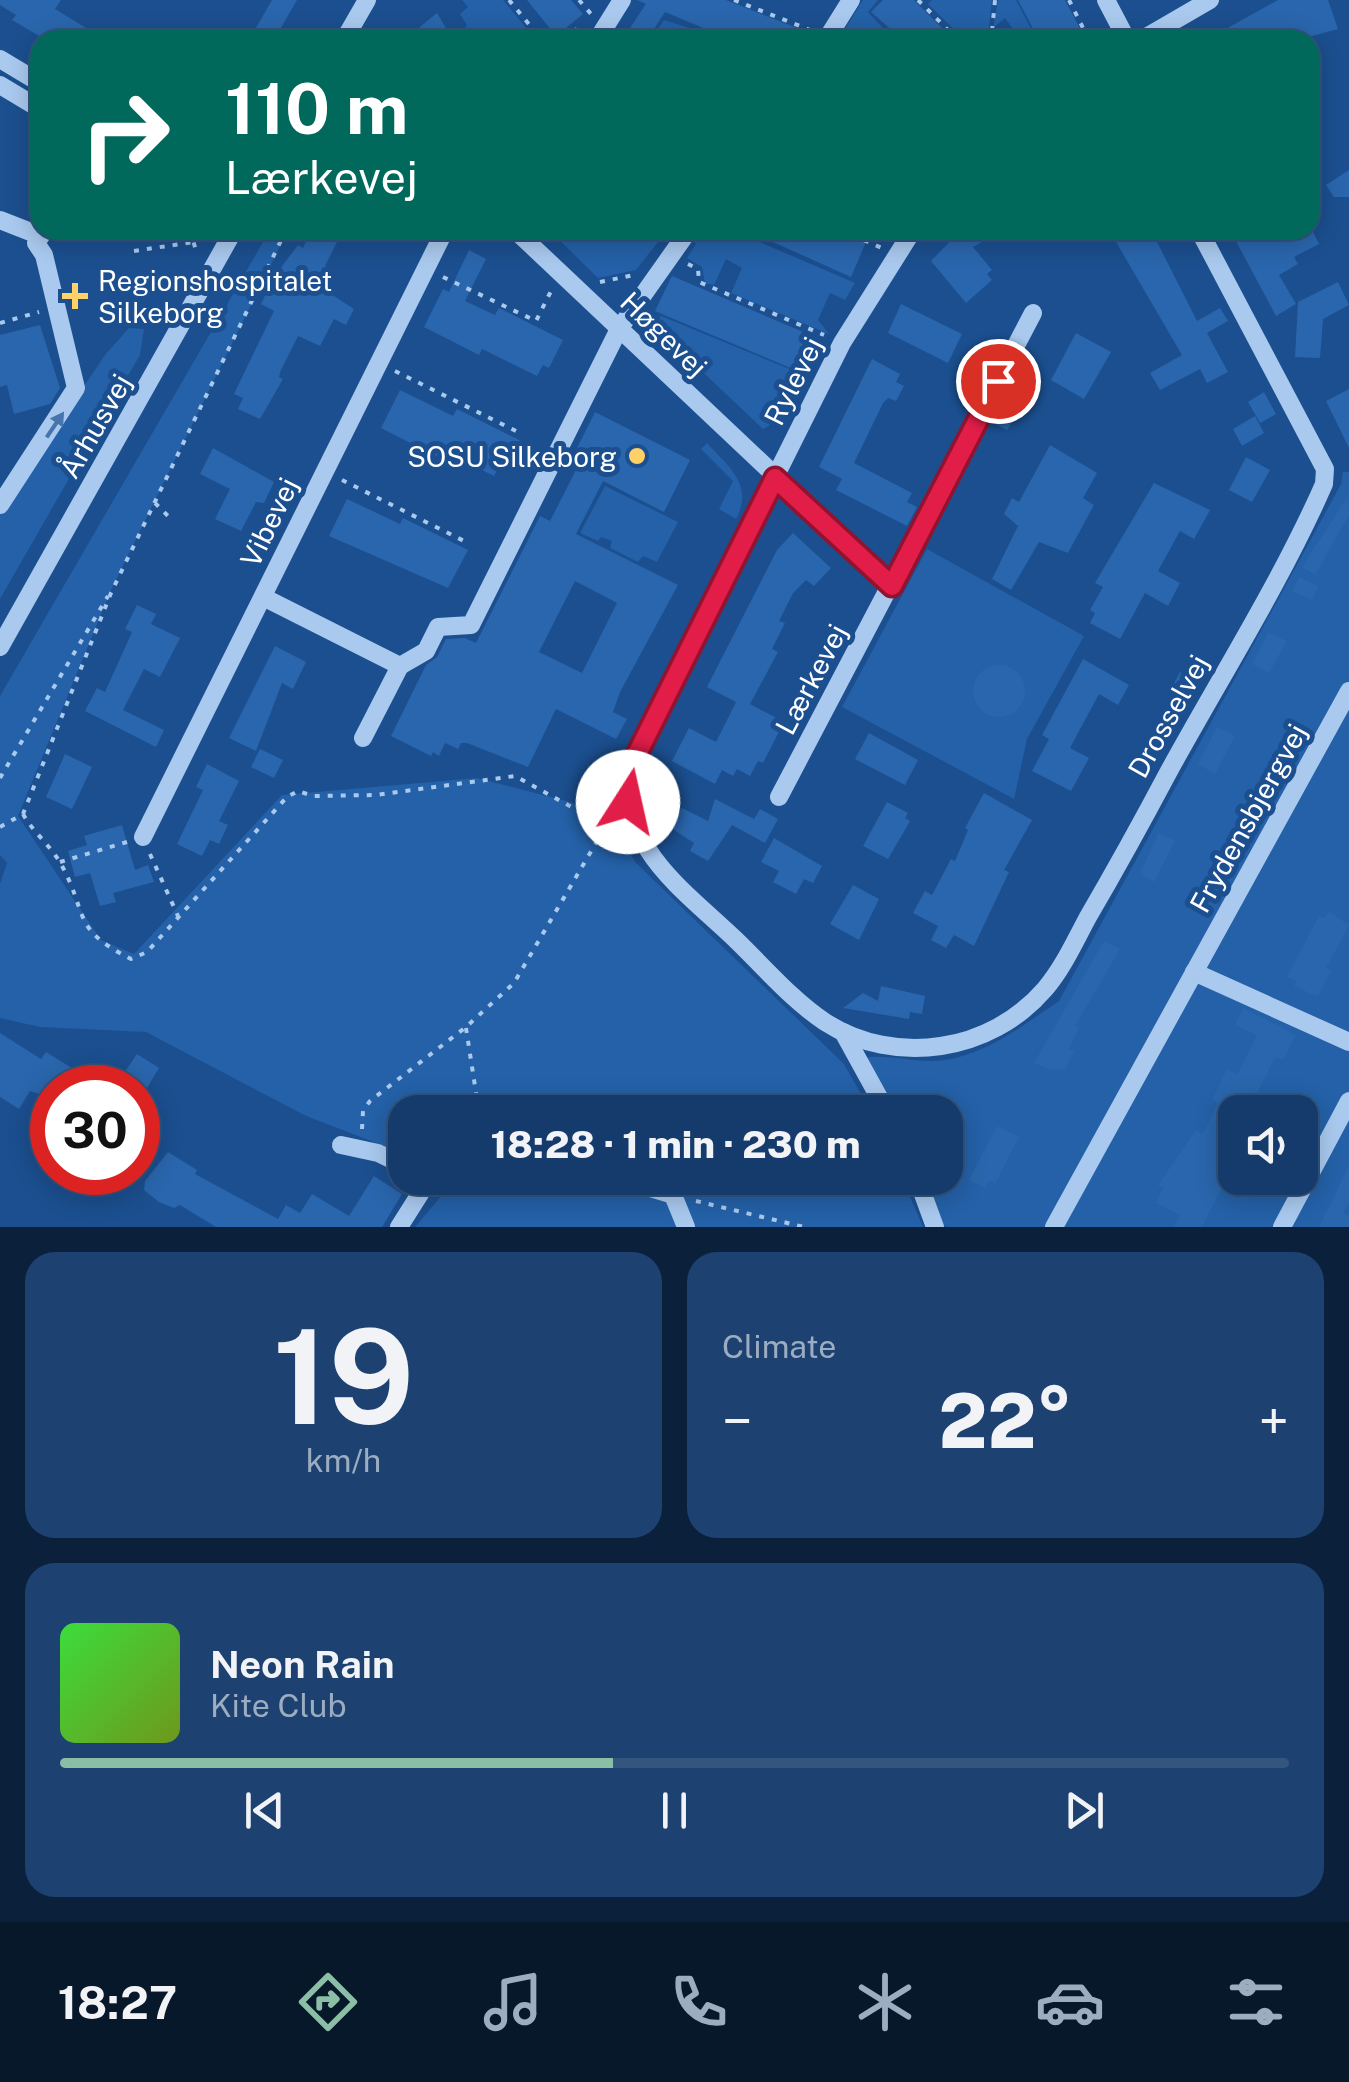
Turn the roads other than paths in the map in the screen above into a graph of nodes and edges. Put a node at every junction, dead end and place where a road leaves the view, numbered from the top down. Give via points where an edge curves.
1 (367, 0) edge
2 (622, 0) edge
3 (851, 0) edge
4 (1106, 0) edge
5 (1210, 0) edge
6 (350, 30) edge
7 (602, 30) edge
8 (832, 30) edge
9 (1122, 30) edge
10 (1158, 30) edge
11 (0, 59) edge
12 (30, 77) edge
13 (0, 85) edge
14 (30, 103) edge
15 (0, 220) edge
16 (30, 238) edge
17 (228, 240) edge
18 (440, 240) edge
19 (525, 240) edge
20 (681, 240) edge
21 (905, 240) edge
22 (1203, 240) edge
23 (36, 241) edge
24 (1033, 313) dead end
25 (619, 328) junction
26 (775, 478) junction
27 (0, 505) edge
28 (892, 586) junction
29 (262, 597) junction
30 (0, 646) edge
31 (400, 666) junction
32 (1349, 691) edge
33 (363, 738) dead end
34 (779, 797) dead end
35 (143, 837) road end
36 (1194, 972) junction
37 (806, 1008) joint
38 (843, 1032) junction
39 (1349, 1042) edge
40 (877, 1095) edge
41 (1349, 1101) edge
42 (341, 1144) dead end
43 (388, 1159) edge
44 (419, 1195) edge
45 (673, 1195) edge
46 (923, 1195) edge
47 (399, 1227) edge
48 (686, 1227) edge
49 (935, 1227) edge
50 (1054, 1227) edge
51 (1282, 1227) edge

1 - 6 street
2 - 7 street
3 - 8 street
4 - 9 street
5 - 10 street
11 - 12 street
13 - 14 street
15 - 16 street
17 - 30 street, Århusvej
18 - 29 street, Vibevej
19 - 25 street, Høgevej
20 - 25 street
21 - 26 street, Rylevej via 842,343
22 - 38 street, Drosselvej via 1325,468 1323,488 1046,988 1019,1014 952,1045 915,1049
27 -> 23 street via 76,388 46,303 44,255
24 - 28 street, Lærkevej
25 - 26 street, Høgevej
25 - 31 street via 471,625 438,627 426,651
26 - 28 street
26 - 37 street, Rylevej via 633,762 628,787 634,828 652,860
28 - 34 street, Lærkevej
29 - 31 street
29 - 35 street, Vibevej
31 - 33 street
32 - 36 street, Frydensbjergvej
36 - 39 street
36 - 50 street, Frydensbjergvej
37 - 38 street, Drosselvej
38 - 40 street
41 - 51 street
42 - 43 street
44 - 47 street
45 - 48 street
46 - 49 street

